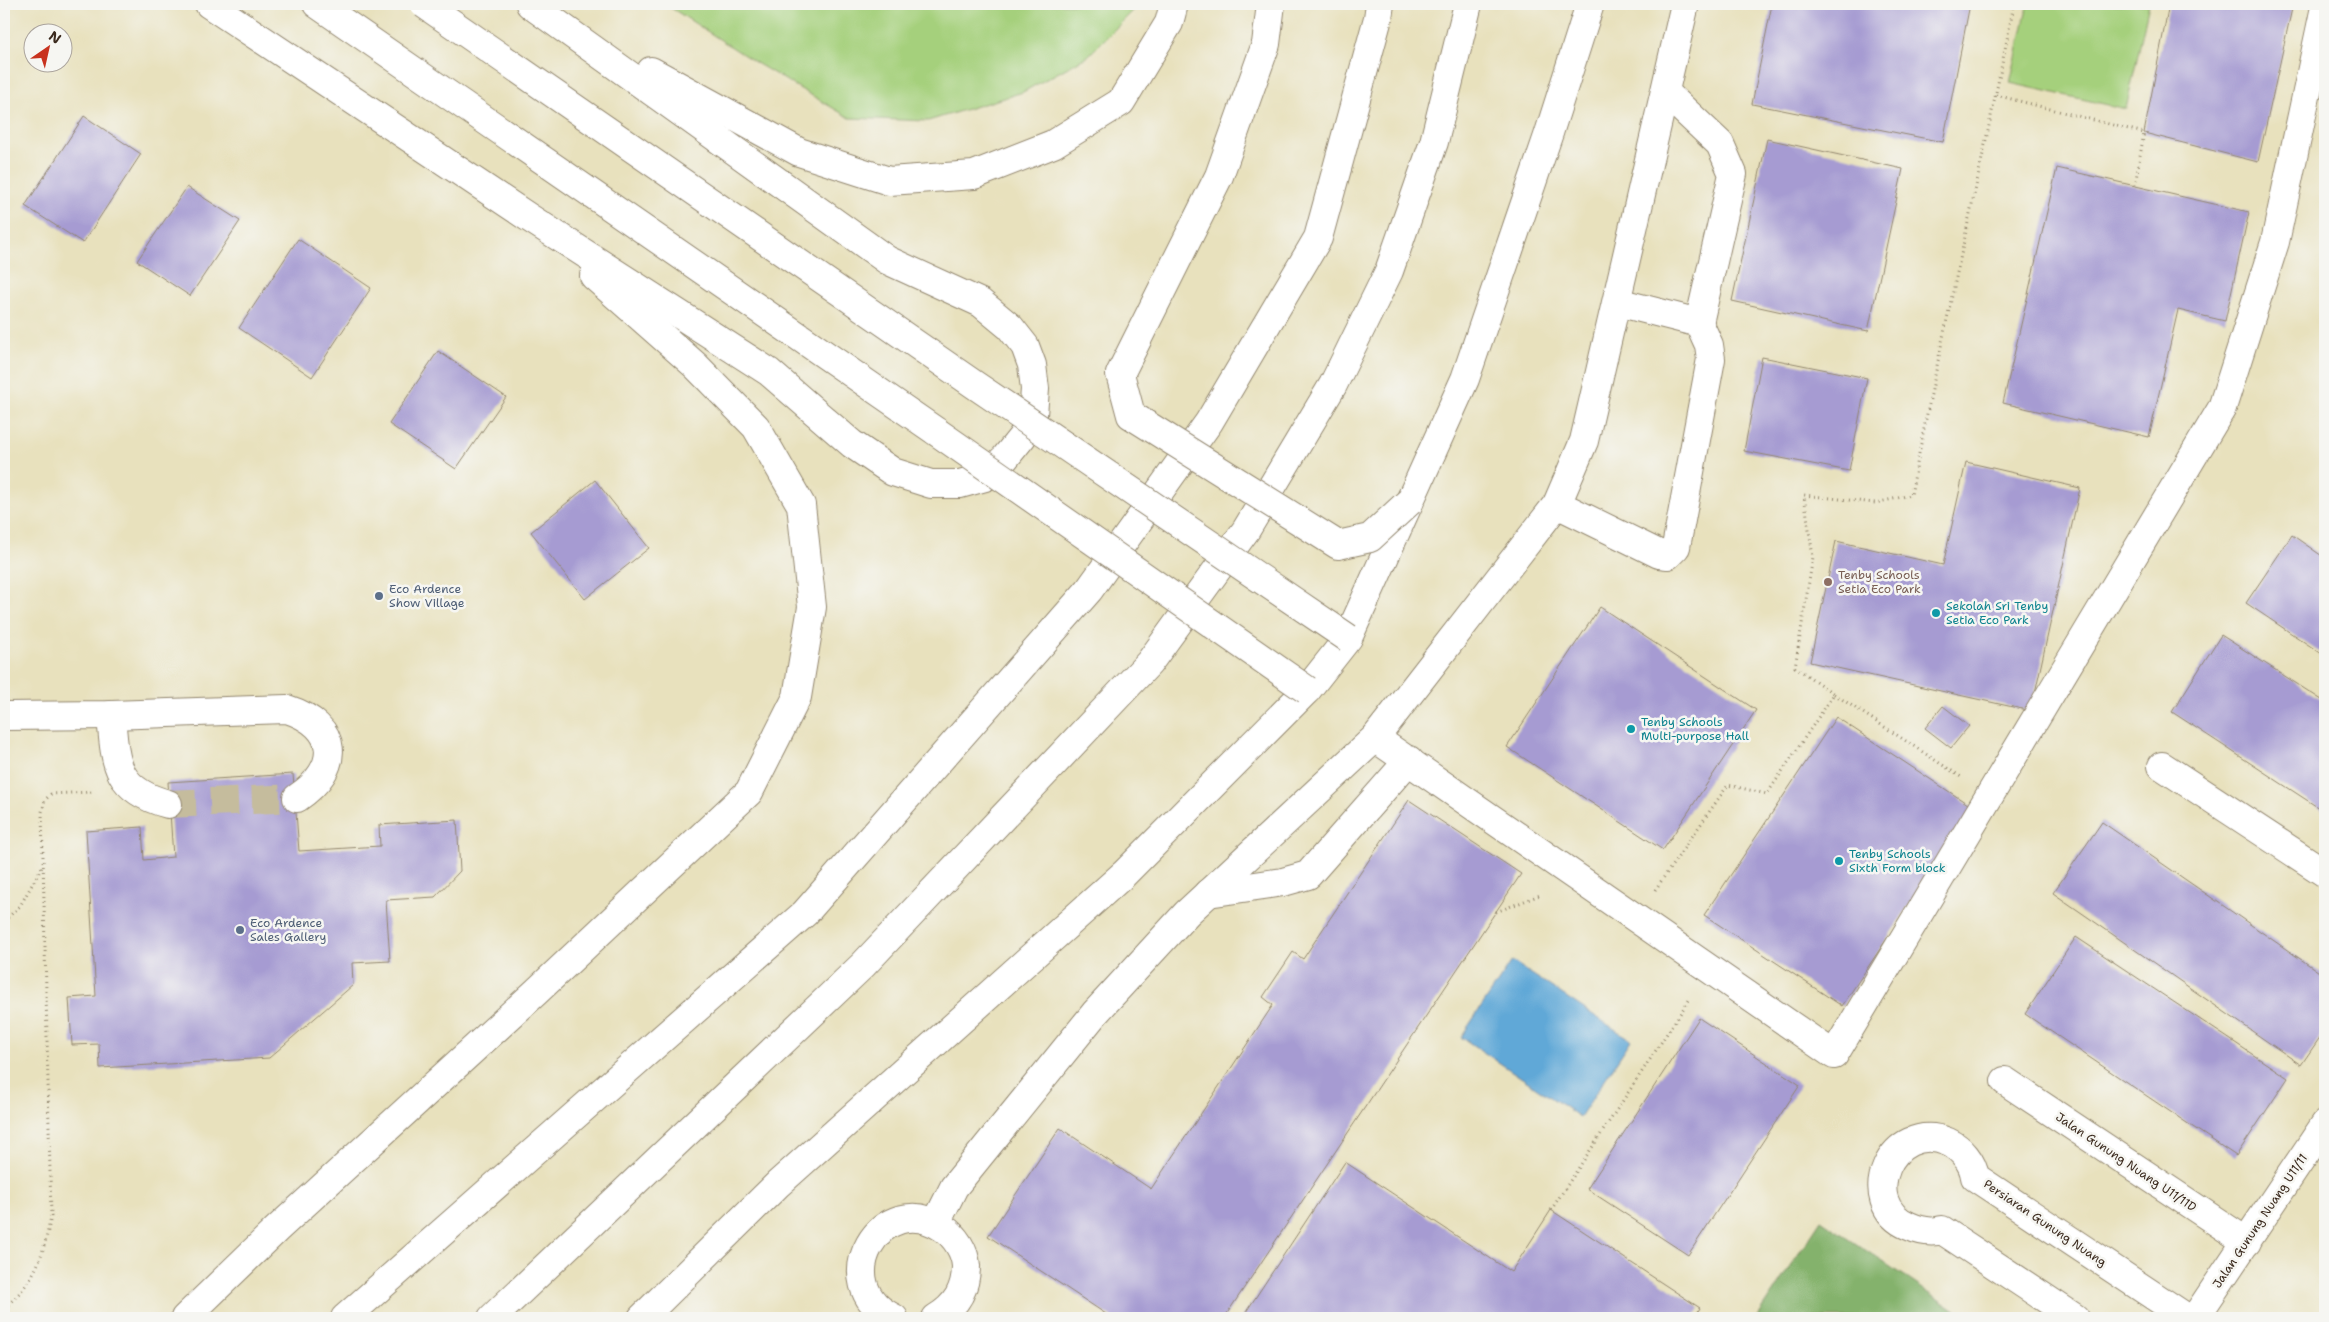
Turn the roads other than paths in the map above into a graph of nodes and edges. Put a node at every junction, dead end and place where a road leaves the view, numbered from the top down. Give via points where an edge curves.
1 (209, 4) edge
2 (317, 4) edge
3 (424, 4) edge
4 (531, 4) edge
5 (1174, 4) edge
6 (1271, 4) edge
7 (1380, 4) edge
8 (1468, 4) edge
9 (1590, 4) edge
10 (1685, 4) edge
11 (2325, 7) edge
12 (1666, 93) junction
13 (528, 217) junction
14 (1617, 302) junction
15 (1700, 323) junction
16 (1410, 501) junction
17 (1558, 504) junction
18 (1348, 638) junction
19 (1307, 690) junction
20 (111, 715) junction
21 (4, 716) edge
22 (1375, 738) junction
23 (1409, 760) junction
24 (2162, 766) dead end
25 (297, 798) tunnel mouth
26 (168, 804) tunnel mouth
27 (2325, 873) edge
28 (1208, 893) junction
29 (2005, 1081) dead end
30 (2325, 1124) edge
31 (936, 1223) junction
32 (2247, 1242) junction
33 (185, 1318) edge
34 (345, 1318) edge
35 (492, 1318) edge
36 (642, 1318) edge
37 (894, 1318) edge
38 (936, 1318) edge
39 (2075, 1318) edge
40 (2187, 1318) edge
41 (2196, 1318) edge

1 - 13 main road
2 - 19 main road, bridge
3 - 18 main road, bridge
4 - 5 main road via 799,152 889,181 974,175 1053,144 1120,102 1169,23
4 - 13 main road via 887,260 981,303 1010,327 1025,346 1034,381 1033,415 1022,437 985,478 960,484 931,484 892,472 852,444 769,372
6 - 16 main road, bridge via 1266,44 1220,176 1120,374 1131,415 1338,545 1370,538
7 - 34 main road via 1318,238 1209,422 1089,590 805,913
8 - 35 main road via 1434,142 1389,271 1333,385 1246,530 1149,663 863,965
9 - 16 main road via 1465,379
10 - 12 main road
11 - 23 main road via 2275,242 2222,408 1834,1055
12 - 14 main road
12 - 15 main road via 1720,144 1733,174
13 - 33 main road via 696,366 756,428 800,505 812,607 797,697 749,792
14 - 15 main road
14 - 17 main road via 1584,441
15 - 17 main road via 1710,346 1711,358 1676,547 1668,555 1659,554
16 - 18 main road, bridge
17 - 22 main road
18 - 19 main road
19 - 36 main road via 1124,874 778,1184
20 - 21 main road
20 - 25 main road via 287,709 302,714 324,735 330,750 322,775
20 - 26 main road via 114,757 122,776 135,790
22 - 23 main road
22 - 28 main road
23 - 28 main road via 1308,875
24 - 27 main road
28 - 31 main road via 1095,1013 954,1187
29 - 32 main road, Jalan Gunung Nuang U11/11D
30 - 32 main road, Jalan Gunung Nuang U11/11
31 - 37 main road via 919,1218 886,1226 873,1238 865,1253 864,1287 872,1302 884,1314
31 - 38 main road via 950,1232 960,1246 966,1271 960,1296 949,1310
32 - 41 main road, Jalan Gunung Nuang U11/11
39 - 40 main road, Persiaran Gunung Nuang via 1942,1230 1919,1230 1904,1224 1892,1213 1884,1198 1885,1166 1894,1153 1907,1143 1923,1138 1955,1145 1966,1156 1975,1177

